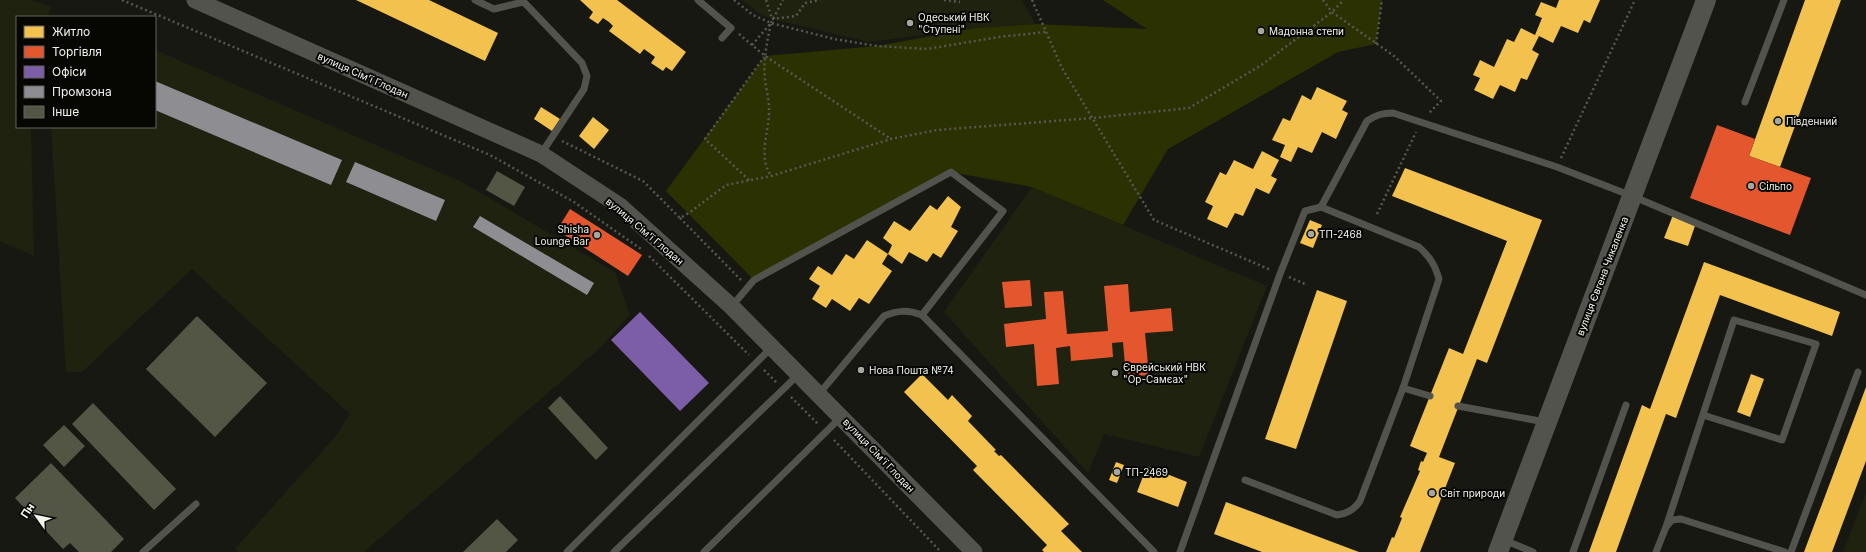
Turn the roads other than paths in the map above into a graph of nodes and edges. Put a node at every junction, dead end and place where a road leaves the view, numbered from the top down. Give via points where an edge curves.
1 (195, 0) edge
2 (475, 0) edge
3 (698, 0) edge
4 (1706, 0) edge
5 (1784, 0) edge
6 (523, 1) edge
7 (722, 38) dead end
8 (1745, 102) dead end
9 (541, 154) junction
10 (1632, 196) junction
11 (1321, 207) junction
12 (1866, 295) edge
13 (731, 306) junction
14 (922, 315) junction
15 (772, 347) junction
16 (1858, 372) dead end
17 (799, 374) junction
18 (1403, 388) junction
19 (819, 394) junction
20 (1430, 396) dead end
21 (1626, 405) dead end
22 (1458, 406) dead end
23 (1703, 415) junction
24 (841, 416) junction
25 (1547, 422) junction
26 (1245, 480) dead end
27 (196, 504) dead end
28 (1666, 527) junction
29 (1501, 546) edge
30 (142, 552) edge
31 (567, 552) edge
32 (614, 552) edge
33 (704, 552) edge
34 (974, 552) edge
35 (1154, 552) edge
36 (1180, 552) edge
37 (1533, 552) edge
38 (1573, 552) edge
39 (1656, 552) edge
40 (1785, 552) edge
41 (1791, 552) edge

1 - 9 street, вулиця Сім'ї Глодан
2 - 6 lane via 494,10
3 - 7 lane via 731,28
4 - 10 main road, вулиця Євгена Чикаленка
5 - 8 lane
6 - 9 lane via 586,69 584,89
9 - 13 street, вулиця Сім'ї Глодан via 620,206
10 - 11 lane via 1557,167 1393,113 1383,113 1367,121
10 - 12 lane
10 - 25 main road, вулиця Євгена Чикаленка
11 - 18 lane via 1419,247 1429,255 1436,266 1438,279
11 - 36 lane via 1305,210
13 - 14 lane via 754,280 951,172 1003,210
13 - 15 street, вулиця Сім'ї Глодан
14 - 19 lane via 904,310 884,316
14 - 35 lane
15 - 17 street, вулиця Сім'ї Глодан
15 - 31 lane
16 - 41 lane
17 - 19 street, вулиця Сім'ї Глодан
17 - 32 lane
18 - 20 lane
18 - 26 lane via 1360,501 1350,511 1337,515
19 - 24 street, вулиця Сім'ї Глодан
21 - 38 lane
22 - 25 lane
23 - 23 lane via 1734,320 1816,344 1782,440
23 - 28 lane
24 - 33 lane
24 - 34 street, вулиця Сім'ї Глодан
25 - 29 main road, вулиця Євгена Чикаленка
27 - 30 lane
28 - 39 lane
28 - 40 lane via 1672,520 1681,519
29 - 37 lane

